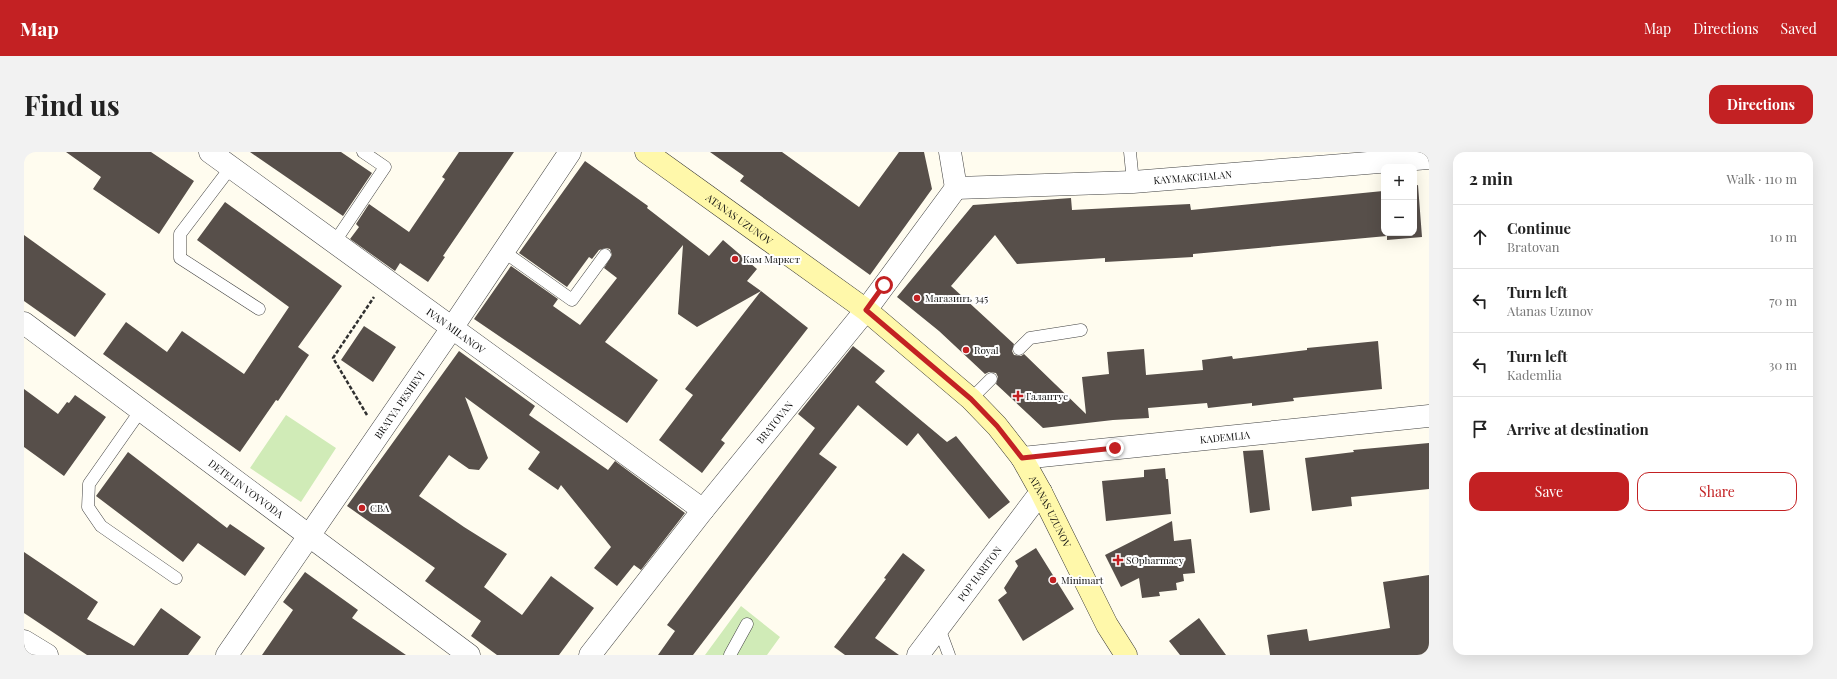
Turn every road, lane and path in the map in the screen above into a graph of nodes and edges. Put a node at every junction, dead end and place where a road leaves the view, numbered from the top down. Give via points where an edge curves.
1 (210, 152) edge
2 (363, 152) edge
3 (570, 152) edge
4 (646, 152) edge
5 (950, 152) edge
6 (1130, 152) edge
7 (1429, 158) edge
8 (231, 167) junction
9 (1133, 182) junction
10 (956, 188) junction
11 (334, 243) junction
12 (503, 251) junction
13 (605, 255) dead end
14 (385, 280) junction
15 (260, 309) dead end
16 (866, 310) junction
17 (24, 323) edge
18 (452, 328) junction
19 (1081, 330) dead end
20 (1019, 349) dead end
21 (991, 379) dead end
22 (971, 399) junction
23 (141, 410) junction
24 (1429, 416) edge
25 (378, 434) junction
26 (1022, 458) junction
27 (1041, 492) junction
28 (702, 510) junction
29 (309, 535) junction
30 (176, 578) dead end
31 (747, 624) dead end
32 (939, 628) junction
33 (24, 641) edge
34 (47, 655) edge
35 (227, 655) edge
36 (469, 655) edge
37 (590, 655) edge
38 (730, 655) edge
39 (918, 655) edge
40 (949, 655) edge
41 (1126, 655) edge

1 - 8 street, IVAN MILANOV
2 - 11 lane via 385,167
3 - 12 street, BRATYA PESHEVI
4 - 16 street, ATANAS UZUNOV
5 - 10 street
6 - 9 lane
7 - 9 street, KAYMAKCHALAN
8 - 11 street, IVAN MILANOV
8 - 15 lane via 180,234 180,258
9 - 10 street, KAYMAKCHALAN
10 - 16 street, BRATOVAN
11 - 14 street, IVAN MILANOV
12 - 13 lane via 572,300
12 - 18 street, BRATYA PESHEVI
14 - 18 street, IVAN MILANOV
14 - 25 path via 333,358
16 - 22 street, ATANAS UZUNOV
16 - 28 street, BRATOVAN
17 - 23 street, DETELIN VOYVODA
18 - 25 street, BRATYA PESHEVI
18 - 28 street, IVAN MILANOV
19 - 20 lane via 1030,338
21 - 22 lane
22 - 26 street, ATANAS UZUNOV via 997,426
23 - 29 street, DETELIN VOYVODA
23 - 30 lane via 89,484 88,507 101,526
24 - 26 street, KADEMLIA
25 - 29 street, BRATYA PESHEVI
26 - 27 street, ATANAS UZUNOV
27 - 32 street, POP HARITON
27 - 41 street, ATANAS UZUNOV via 1107,625
28 - 37 street, BRATOVAN
29 - 35 street, BRATYA PESHEVI
29 - 36 street, DETELIN VOYVODA
31 - 38 lane
32 - 39 street, POP HARITON
32 - 40 lane
33 - 34 street

